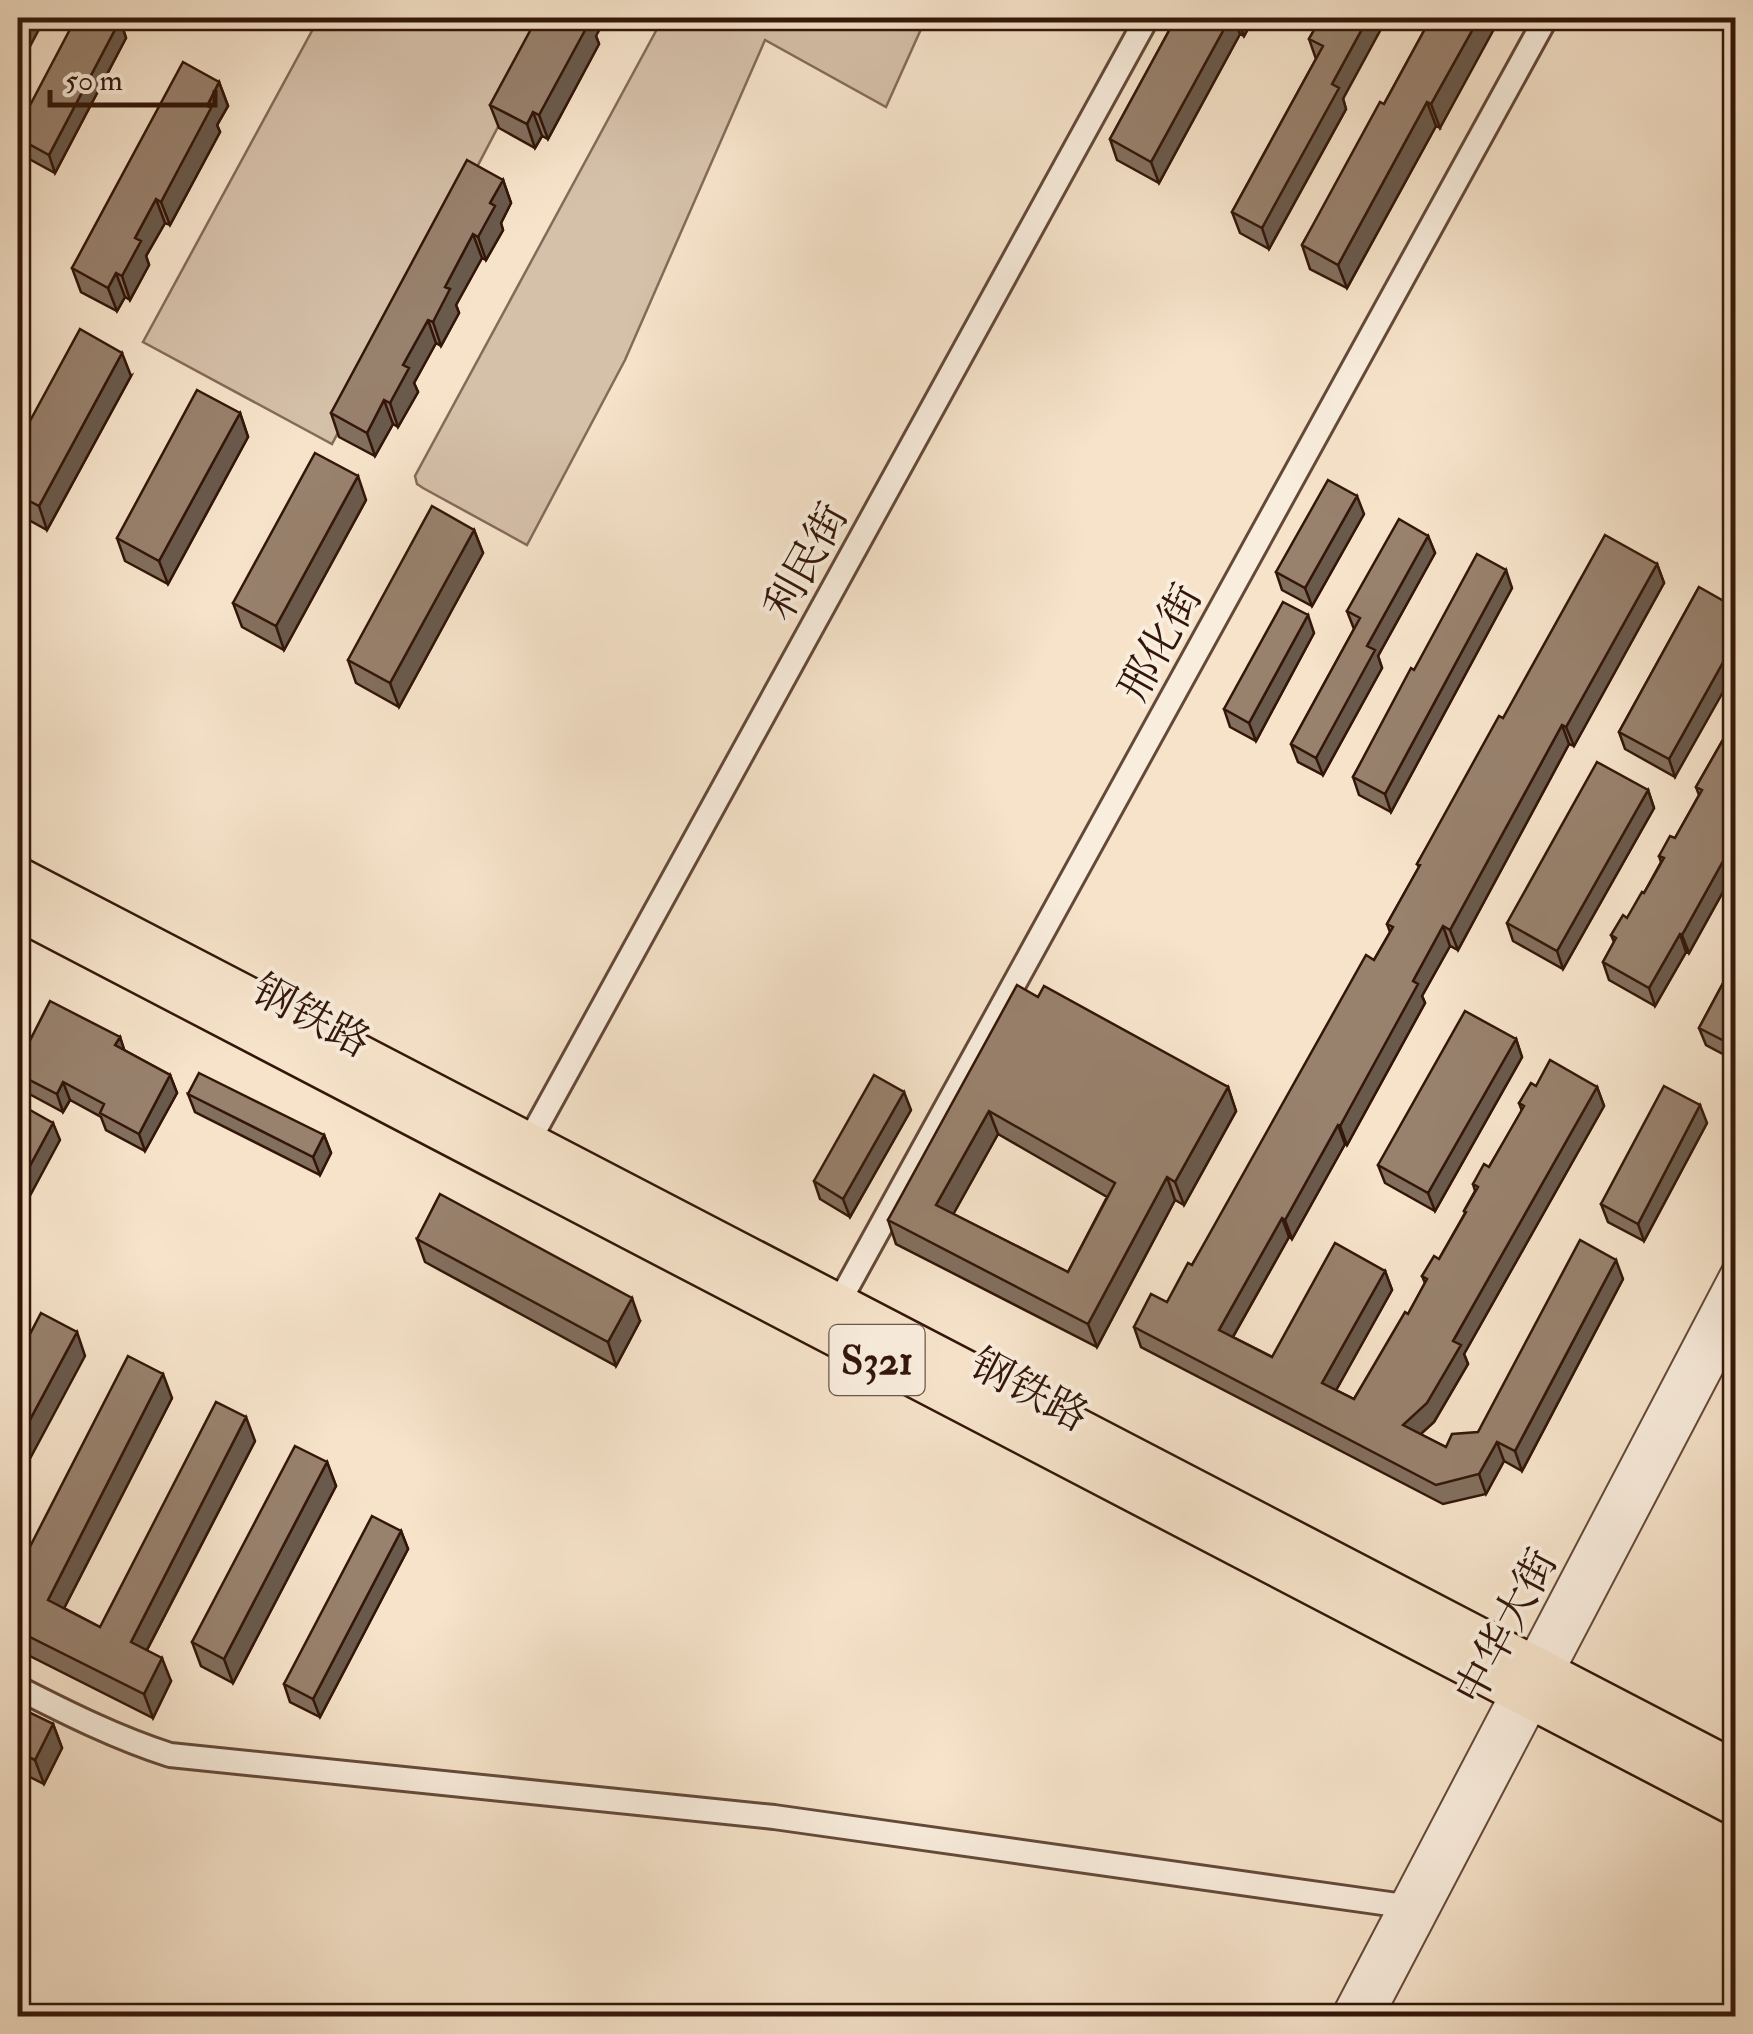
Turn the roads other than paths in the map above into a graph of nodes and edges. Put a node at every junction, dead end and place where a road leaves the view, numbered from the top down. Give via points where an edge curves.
1 (1147, 18) edge
2 (1546, 18) edge
3 (18, 875) edge
4 (18, 912) edge
5 (529, 1141) junction
6 (1736, 1272) edge
7 (839, 1302) junction
8 (1736, 1316) edge
9 (1532, 1682) junction
10 (18, 1688) edge
11 (1736, 1769) edge
12 (1736, 1808) edge
13 (1404, 1906) junction
14 (1346, 2016) edge
15 (1369, 2016) edge

1 - 5 street, 利民街
2 - 7 street, 邢化街
3 - 5 main road, 钢铁路 / S321
4 - 9 main road, 钢铁路 / S321
5 - 7 main road, 钢铁路 / S321
6 - 9 street, 中华大街
7 - 9 main road, 钢铁路 / S321
8 - 9 street, 中华大街
9 - 11 main road, 钢铁路 / S321
9 - 12 main road, 钢铁路 / S321
9 - 13 street, 中华大街
9 - 15 street, 中华大街
10 - 13 street via 170,1755 774,1818
13 - 14 street, 中华大街

